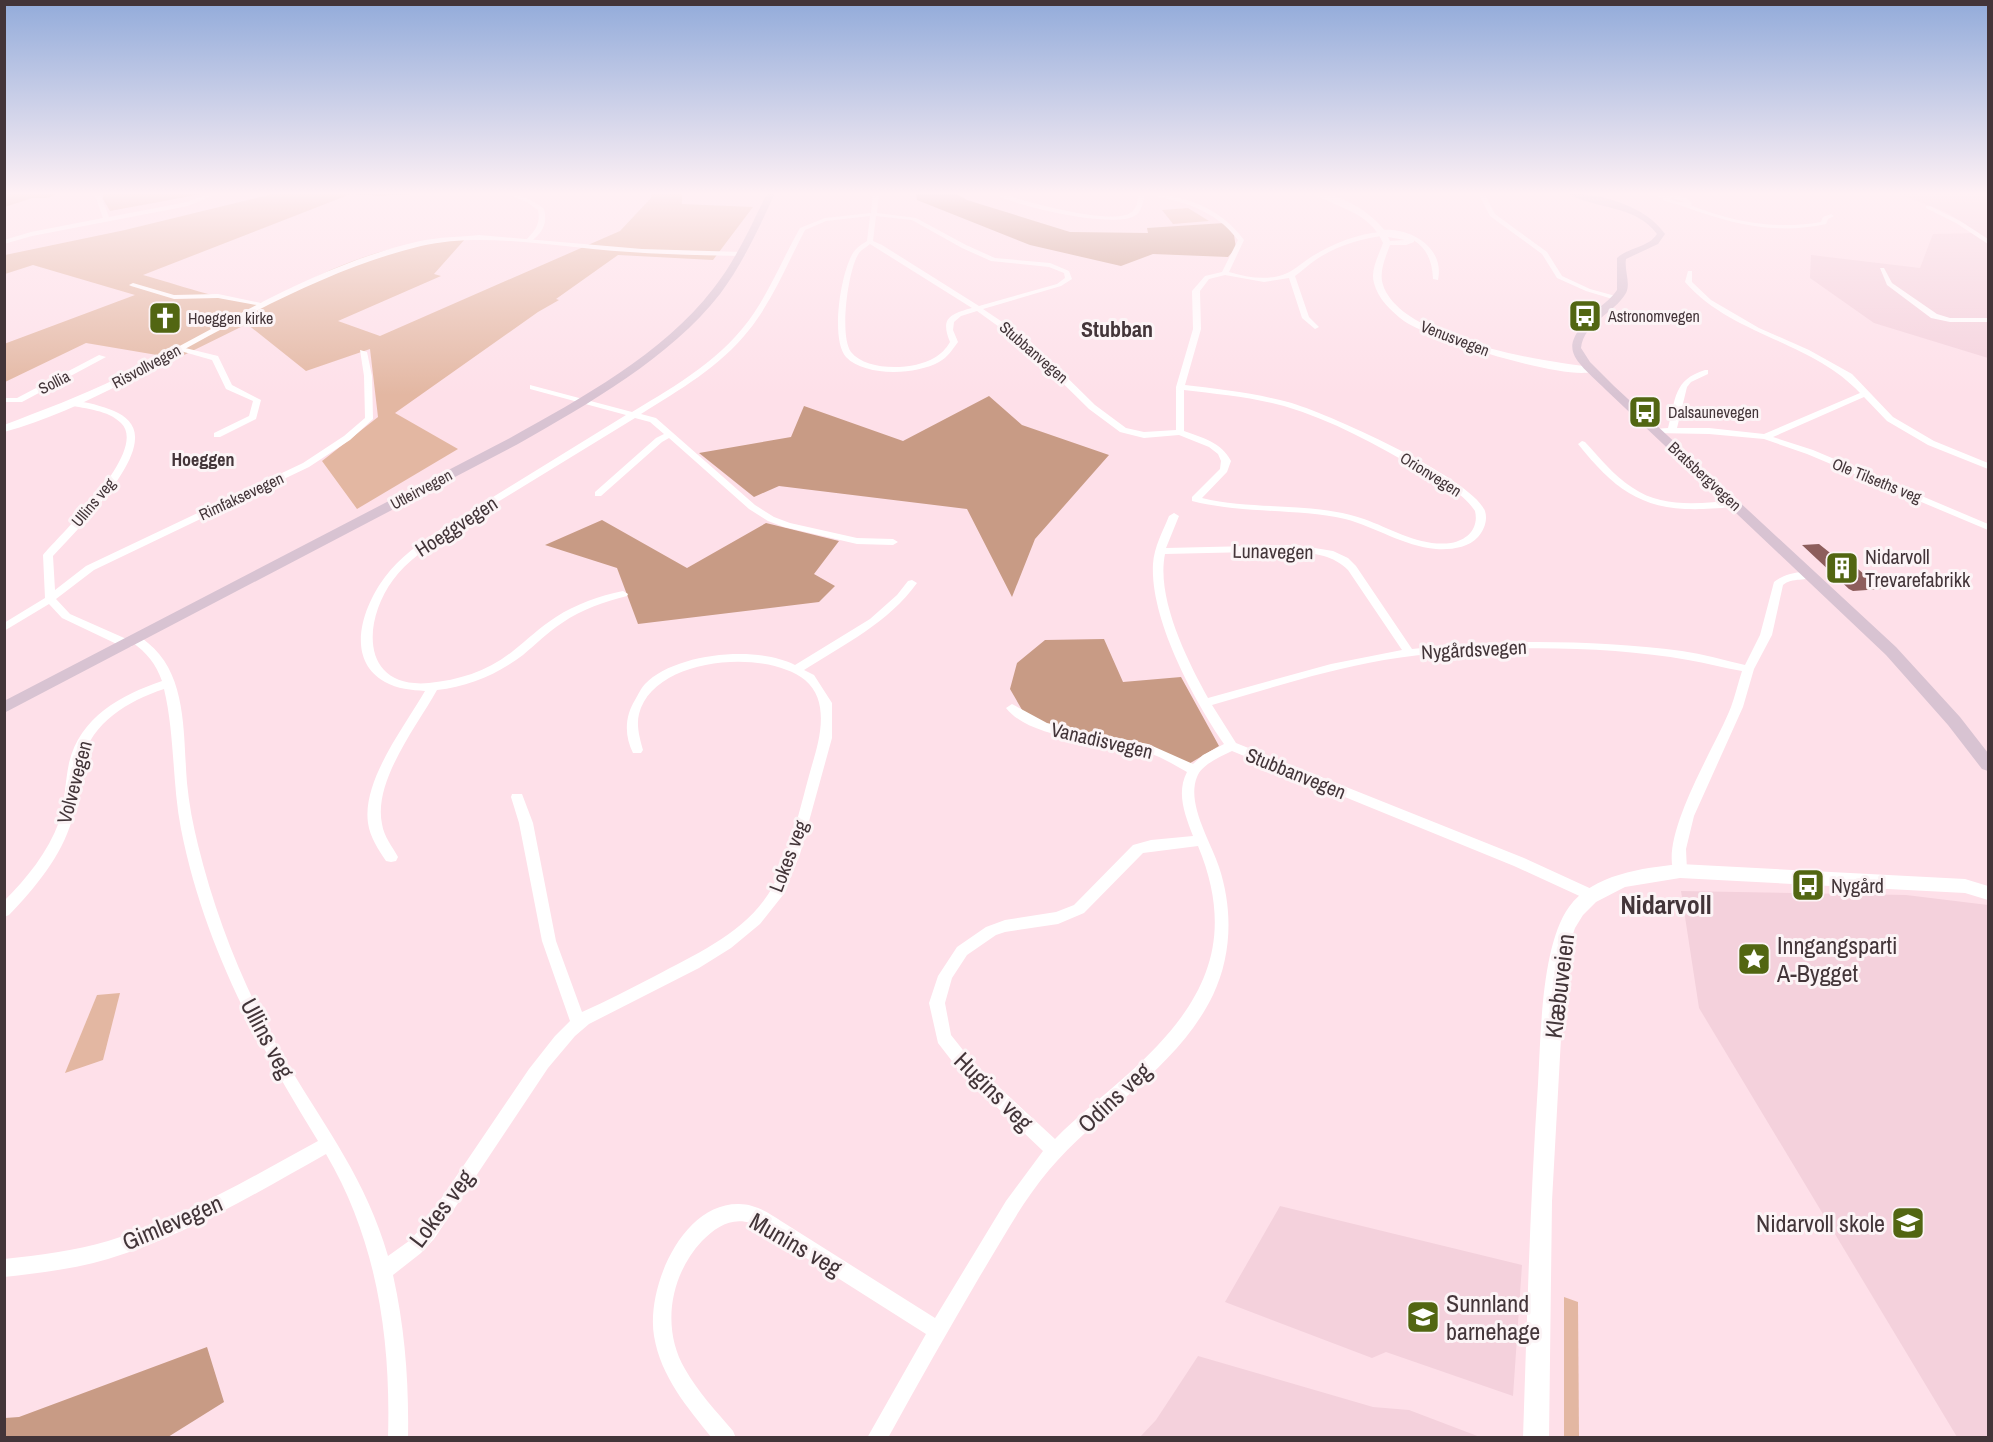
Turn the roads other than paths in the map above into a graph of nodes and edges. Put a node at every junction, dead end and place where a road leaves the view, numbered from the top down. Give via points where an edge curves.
1 (365, 260) edge
2 (738, 260) edge
3 (786, 260) edge
4 (854, 260) edge
5 (903, 260) edge
6 (999, 260) edge
7 (1230, 260) edge
8 (1311, 260) edge
9 (1380, 260) edge
10 (1434, 260) edge
11 (1549, 260) edge
12 (1622, 260) edge
13 (1882, 269) dead end
14 (1690, 272) dead end
15 (1225, 273) junction
16 (1290, 275) junction
17 (1436, 279) dead end
18 (133, 285) dead end
19 (1616, 299) junction
20 (262, 304) junction
21 (979, 308) junction
22 (1989, 320) edge
23 (1315, 327) dead end
24 (180, 348) junction
25 (363, 352) dead end
26 (102, 357) dead end
27 (1591, 370) junction
28 (1705, 372) dead end
29 (533, 387) dead end
30 (1180, 387) junction
31 (1864, 394) junction
32 (4, 400) edge
33 (582, 401) junction
34 (72, 403) junction
35 (635, 415) junction
36 (4, 429) edge
37 (1657, 431) junction
38 (1672, 431) junction
39 (1180, 432) junction
40 (217, 435) dead end
41 (669, 435) junction
42 (1765, 437) junction
43 (1582, 444) dead end
44 (1989, 466) edge
45 (598, 494) dead end
46 (1195, 499) joint
47 (1734, 503) junction
48 (1174, 516) dead end
49 (1989, 527) edge
50 (893, 542) dead end
51 (1160, 551) junction
52 (1811, 575) junction
53 (912, 583) dead end
54 (623, 594) dead end
55 (50, 599) junction
56 (4, 628) edge
57 (132, 641) junction
58 (1409, 653) junction
59 (798, 669) junction
60 (1748, 669) junction
61 (169, 683) junction
62 (434, 687) junction
63 (1204, 703) junction
64 (4, 708) edge
65 (1012, 708) dead end
66 (1232, 746) junction
67 (637, 750) dead end
68 (1989, 765) edge
69 (1194, 770) junction
70 (517, 797) dead end
71 (1203, 840) junction
72 (391, 857) dead end
73 (1680, 872) junction
74 (1983, 887) edge
75 (1591, 895) junction
76 (4, 911) edge
77 (578, 1022) junction
78 (328, 1144) junction
79 (1055, 1151) junction
80 (4, 1268) edge
81 (383, 1271) junction
82 (938, 1331) junction
83 (398, 1437) edge
84 (726, 1437) edge
85 (877, 1437) edge
86 (1536, 1437) edge

1 - 20 street, Risvollvegen
2 - 33 main road, Utleirvegen via 714,294 679,330
3 - 35 street, Hoeggvegen via 763,304 724,353
4 - 21 street via 846,284 842,340 855,359 887,369 932,363 951,350 952,318
5 - 21 street, Stubbanvegen
6 - 21 street, Hoeggvegen via 1045,264 1059,268 1070,279
7 - 15 street
8 - 16 street
9 - 27 street, Venusvegen via 1377,281 1381,292 1400,313 1425,329 1507,357
10 - 17 street
11 - 19 street via 1559,277
12 - 19 main road via 1622,290
13 - 22 street via 1889,284 1934,316
14 - 31 street via 1688,282 1708,302 1756,330 1826,362 1849,376
15 - 16 street via 1260,280
15 - 30 street via 1207,277 1196,291 1197,329
16 - 23 street via 1306,318
18 - 20 street via 174,297 218,296
19 - 27 main road, Bratsbergvegen via 1577,336 1578,353
20 - 24 street, Risvollvegen
21 - 39 street, Stubbanvegen via 1026,342 1092,407 1123,430 1144,435
24 - 34 street, Risvollvegen
24 - 40 street via 215,358 229,387 257,400 253,417
25 - 55 street, Rimfaksevegen via 369,419 347,438 306,465 90,568
26 - 32 street, Sollia via 19,400
27 - 37 main road, Bratsbergvegen
28 - 38 street via 1683,387
29 - 33 street
30 - 39 street
30 - 46 street, Orionvegen via 1260,398 1300,408 1339,424 1386,446 1456,488 1479,509 1481,518 1474,536 1463,543 1438,546 1400,538 1348,517 1210,504
31 - 42 street, Ole Tilseths veg
31 - 44 street via 1890,419 1931,443
33 - 35 street
33 - 57 main road, Utleirvegen
34 - 36 street, Risvollvegen
34 - 55 street, Ullins veg via 119,417 132,434 112,483 48,555
35 - 41 street via 653,420
35 - 62 street, Hoeggvegen via 429,541 391,576 368,618 367,650 371,661 389,680
37 - 38 street, Ole Tilseths veg
37 - 47 main road, Bratsbergvegen
38 - 42 street, Ole Tilseths veg
39 - 46 street, Stubbanvegen via 1212,445 1226,461 1224,470
41 - 45 street
41 - 50 street via 771,519 856,541
42 - 49 street, Ole Tilseths veg
43 - 47 street via 1629,491 1645,499 1683,506
47 - 52 main road, Bratsbergvegen
48 - 51 street, Stubbanvegen
51 - 58 street, Lunavegen via 1296,549 1329,553 1352,568
51 - 63 street, Stubbanvegen via 1158,579 1164,605
52 - 60 street via 1779,582 1766,635
52 - 68 main road, Bratsbergvegen via 1916,677
53 - 59 street via 886,614
54 - 62 street, Hoeggvegen via 561,618 496,668
55 - 56 street
55 - 57 street, Ullins veg via 66,616
57 - 61 street, Ullins veg via 148,646
57 - 64 main road, Utleirvegen
58 - 60 street, Nygårdsvegen via 1543,646 1683,656
58 - 63 street, Nygårdsvegen
59 - 67 street, Lokes veg via 771,660 733,657 707,660 672,672 653,685 635,707
59 - 77 street, Lokes veg via 822,692 830,708 830,724 790,863 775,896 725,946
60 - 73 street via 1737,707 1686,816 1679,849
61 - 76 street, Volvevegen via 126,700 89,730 75,764 73,791 61,833 42,866
61 - 78 street, Ullins veg via 183,802 211,914 264,1035
62 - 72 street via 376,794 376,829
63 - 66 street, Stubbanvegen
65 - 69 street, Vanadisvegen via 1046,727 1148,748
66 - 69 street via 1205,759
66 - 75 street, Stubbanvegen
69 - 71 street, Odins veg via 1188,800
70 - 77 street via 526,823 549,941
71 - 79 street, Odins veg via 1216,876 1221,910 1220,944 1208,988 1172,1044
71 - 79 street, Hugins veg via 1138,849 1079,909 1058,918 991,931 962,951 945,976 937,1003 944,1038 968,1069
73 - 74 street, Klæbuveien
73 - 75 street, Klæbuveien via 1629,878
75 - 86 street, Klæbuveien via 1568,921 1558,962 1541,1201
77 - 81 street, Lokes veg via 536,1073 428,1233
78 - 80 street, Gimlevegen via 177,1224 73,1259
78 - 81 street, Ullins veg via 350,1180
79 - 82 street, Odins veg via 1004,1219
81 - 83 street, Ullins veg via 396,1352
82 - 84 street, Munins veg via 755,1216 735,1213 715,1218 680,1253 666,1286 663,1316 672,1366
82 - 85 street, Odins veg

